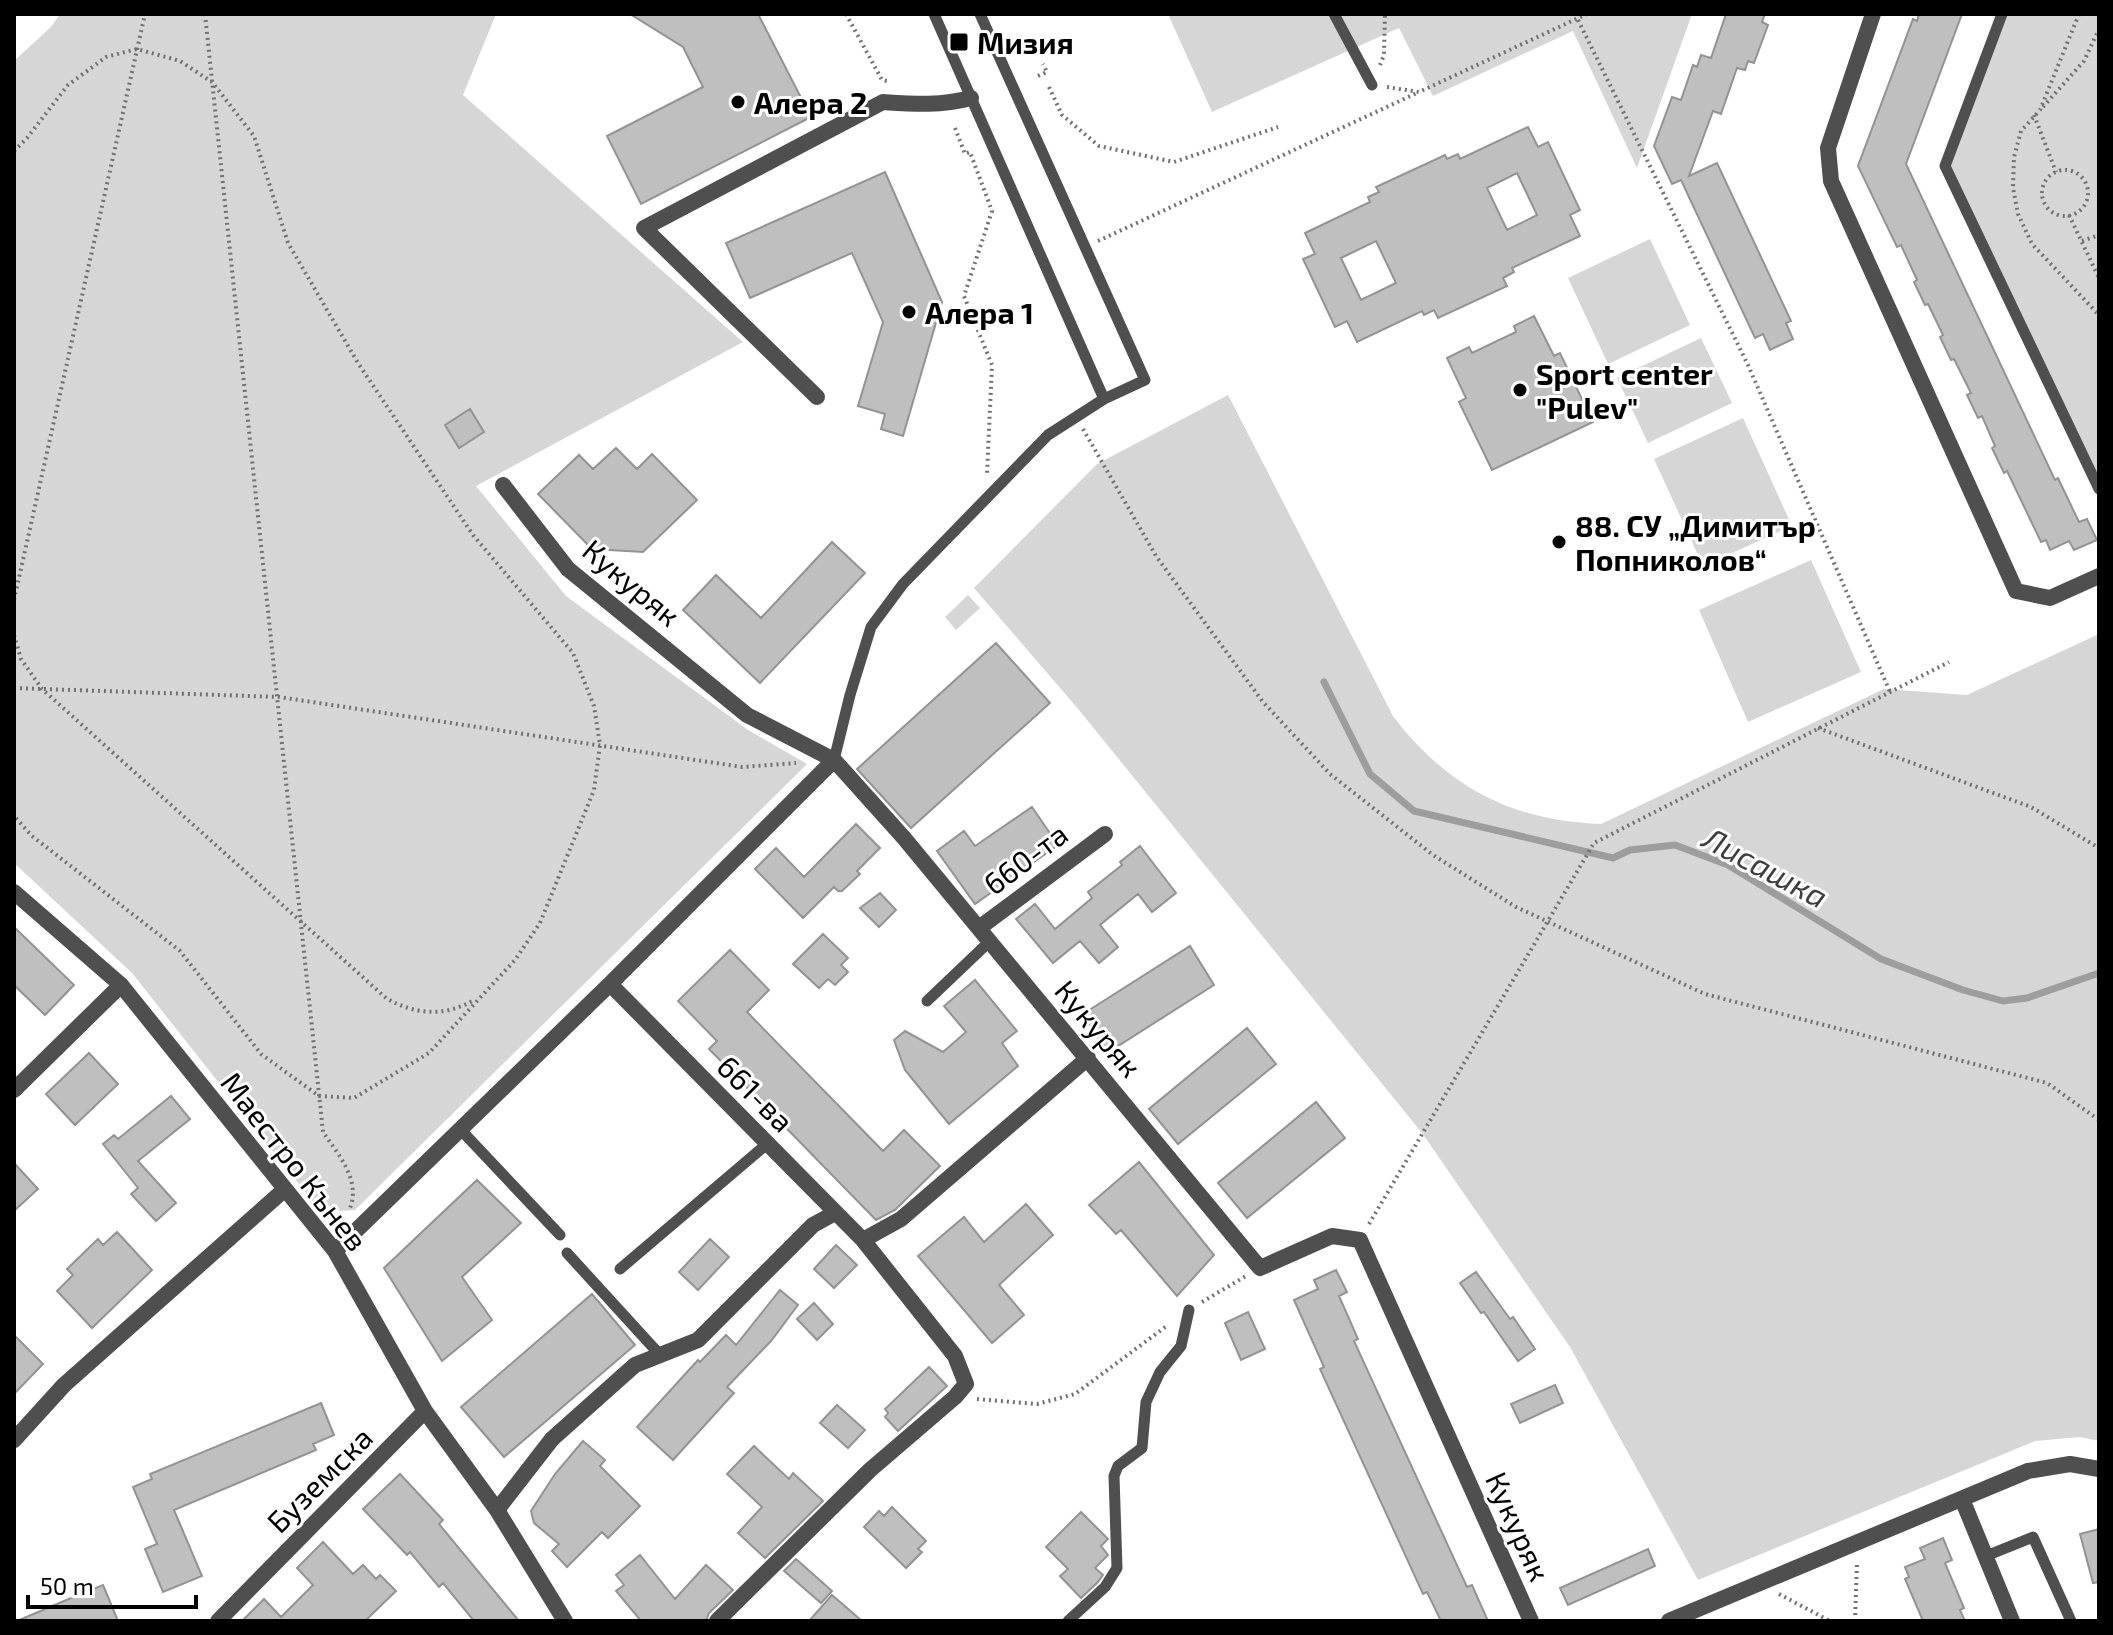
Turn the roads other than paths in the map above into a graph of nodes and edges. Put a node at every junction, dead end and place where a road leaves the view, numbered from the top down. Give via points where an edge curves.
1 (934, 14) edge
2 (980, 14) edge
3 (1334, 14) edge
4 (1873, 14) edge
5 (2002, 14) edge
6 (1372, 85) road end
7 (971, 98) junction
8 (817, 397) dead end
9 (1104, 399) junction
10 (503, 485) dead end
11 (2099, 489) edge
12 (2099, 576) edge
13 (834, 760) junction
14 (1105, 834) dead end
15 (14, 892) edge
16 (984, 934) junction
17 (610, 984) junction
18 (121, 985) junction
19 (927, 1001) dead end
20 (1088, 1058) junction
21 (14, 1090) edge
22 (459, 1128) junction
23 (767, 1144) junction
24 (284, 1190) junction
25 (835, 1213) junction
26 (560, 1235) dead end
27 (863, 1240) junction
28 (335, 1251) junction
29 (567, 1253) dead end
30 (620, 1269) dead end
31 (1189, 1310) road end
32 (661, 1356) junction
33 (425, 1411) junction
34 (14, 1440) edge
35 (2099, 1469) edge
36 (1962, 1499) junction
37 (497, 1510) junction
38 (1986, 1556) junction
39 (558, 1618) edge
40 (218, 1621) edge
41 (717, 1621) edge
42 (1068, 1621) edge
43 (1531, 1621) edge
44 (1669, 1621) edge
45 (2012, 1621) edge
46 (2071, 1621) edge

1 - 7 lane
2 - 9 lane via 1145,380
3 - 6 lane
4 - 12 street via 1828,148 1831,181 2016,591 2050,598
5 - 11 lane via 1945,166
7 - 8 street via 926,105 883,102 644,228
7 - 9 lane
9 - 13 lane via 1048,435 903,584 871,627
10 - 13 street, Кукуряк via 568,569 747,715
13 - 16 street, Кукуряк
13 - 17 street
14 - 16 street, 660-та
15 - 18 street, Маестро Кънев
16 - 19 lane
16 - 20 street, Кукуряк
17 - 22 street
17 - 23 street, 661-ва
18 - 21 street
18 - 24 street, Маестро Кънев
20 - 27 street via 901,1219
20 - 43 street, Кукуряк via 1260,1268 1332,1236 1360,1240
22 - 26 lane
22 - 28 street
23 - 25 street, 661-ва
23 - 30 lane
24 - 28 street, Маестро Кънев
24 - 34 street via 64,1385
25 - 27 street, 661-ва
25 - 32 street via 813,1225 698,1340
27 - 41 street, 661-ва via 955,1356 966,1384
28 - 33 street, Маестро Кънев
29 - 32 lane
31 - 42 lane via 1181,1346 1160,1372 1146,1402 1142,1448 1118,1466 1114,1476 1117,1568 1105,1587
32 - 37 street via 635,1365 552,1439
33 - 37 street, Маестро Кънев
33 - 40 street, Буземска
35 - 36 street via 2070,1464 2028,1471
36 - 38 street
36 - 44 street
37 - 39 street, Маестро Кънев
38 - 45 street
38 - 46 lane via 2033,1537

